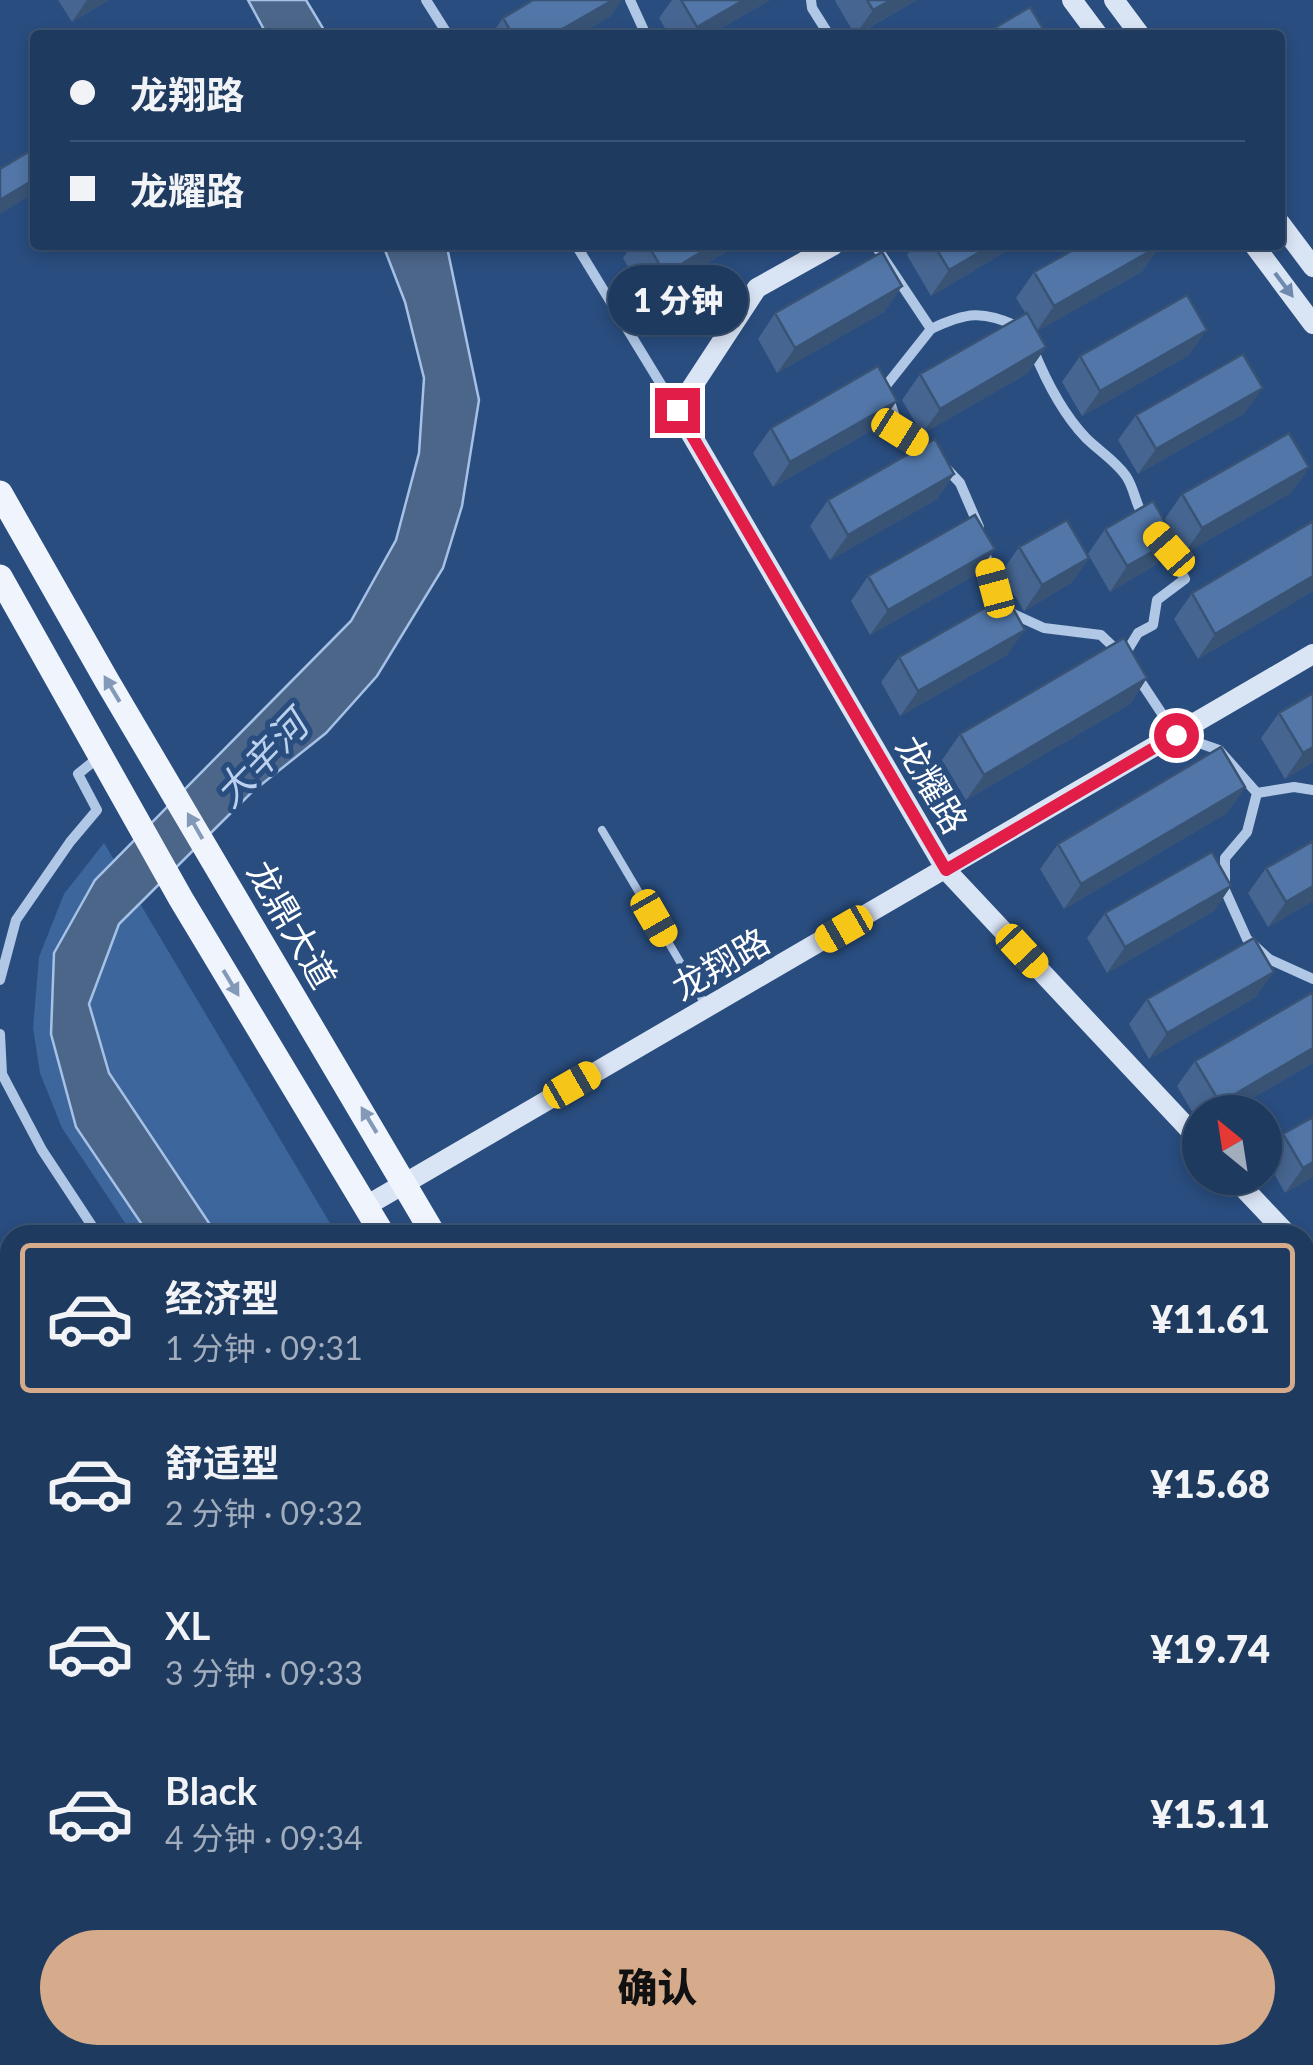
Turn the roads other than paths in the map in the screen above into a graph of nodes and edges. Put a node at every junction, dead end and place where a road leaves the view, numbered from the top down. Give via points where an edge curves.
1 (426, 0) edge
2 (630, 0) edge
3 (811, 0) edge
4 (1072, 0) edge
5 (1114, 0) edge
6 (445, 30) edge
7 (644, 30) edge
8 (826, 30) edge
9 (1094, 30) edge
10 (1136, 30) edge
11 (1285, 230) edge
12 (579, 250) edge
13 (825, 250) edge
14 (878, 250) edge
15 (1258, 250) edge
16 (1313, 267) edge
17 (1313, 324) edge
18 (931, 329) junction
19 (677, 410) junction
20 (0, 493) edge
21 (0, 577) edge
22 (1313, 654) edge
23 (1124, 656) junction
24 (1176, 735) junction
25 (99, 757) junction
26 (1313, 790) edge
27 (1256, 793) junction
28 (602, 830) dead end
29 (946, 870) junction
30 (1313, 979) edge
31 (0, 980) edge
32 (707, 1008) junction
33 (0, 1034) edge
34 (1182, 1122) edge
35 (404, 1182) junction
36 (1250, 1195) edge
37 (366, 1206) junction
38 (91, 1225) edge
39 (377, 1225) edge
40 (428, 1225) edge
41 (1279, 1225) edge

1 - 6 street
2 - 7 street
3 - 8 street
4 - 9 street
5 - 10 street
11 - 16 street
12 - 19 street
13 - 19 street via 757,288
14 - 18 street
15 -> 17 street
18 - 23 street via 885,387 900,432 927,448 960,483 1008,612 1044,628 1101,635
18 - 23 street via 956,316 977,315 1021,327 1057,400 1129,480 1134,505 1185,579 1157,600 1153,625
19 - 29 street, 龙耀路
35 -> 20 main road, 龙鼎大道
21 - 25 main road
22 - 24 street, 龙翔路
23 - 24 street
24 - 27 street via 1219,750
24 - 29 street, 龙翔路
25 - 31 street via 78,774 97,810 16,920
25 -> 37 main road
26 - 27 street
27 - 30 street via 1247,832 1226,858 1224,890 1247,939 1268,958
28 - 32 lane
29 - 32 street, 龙翔路
29 - 34 street, 龙耀路
32 - 35 street, 龙翔路
33 - 38 street via 2,1074
35 - 37 street, 龙翔路
35 - 40 main road, 龙鼎大道
36 - 41 street
37 - 39 main road

